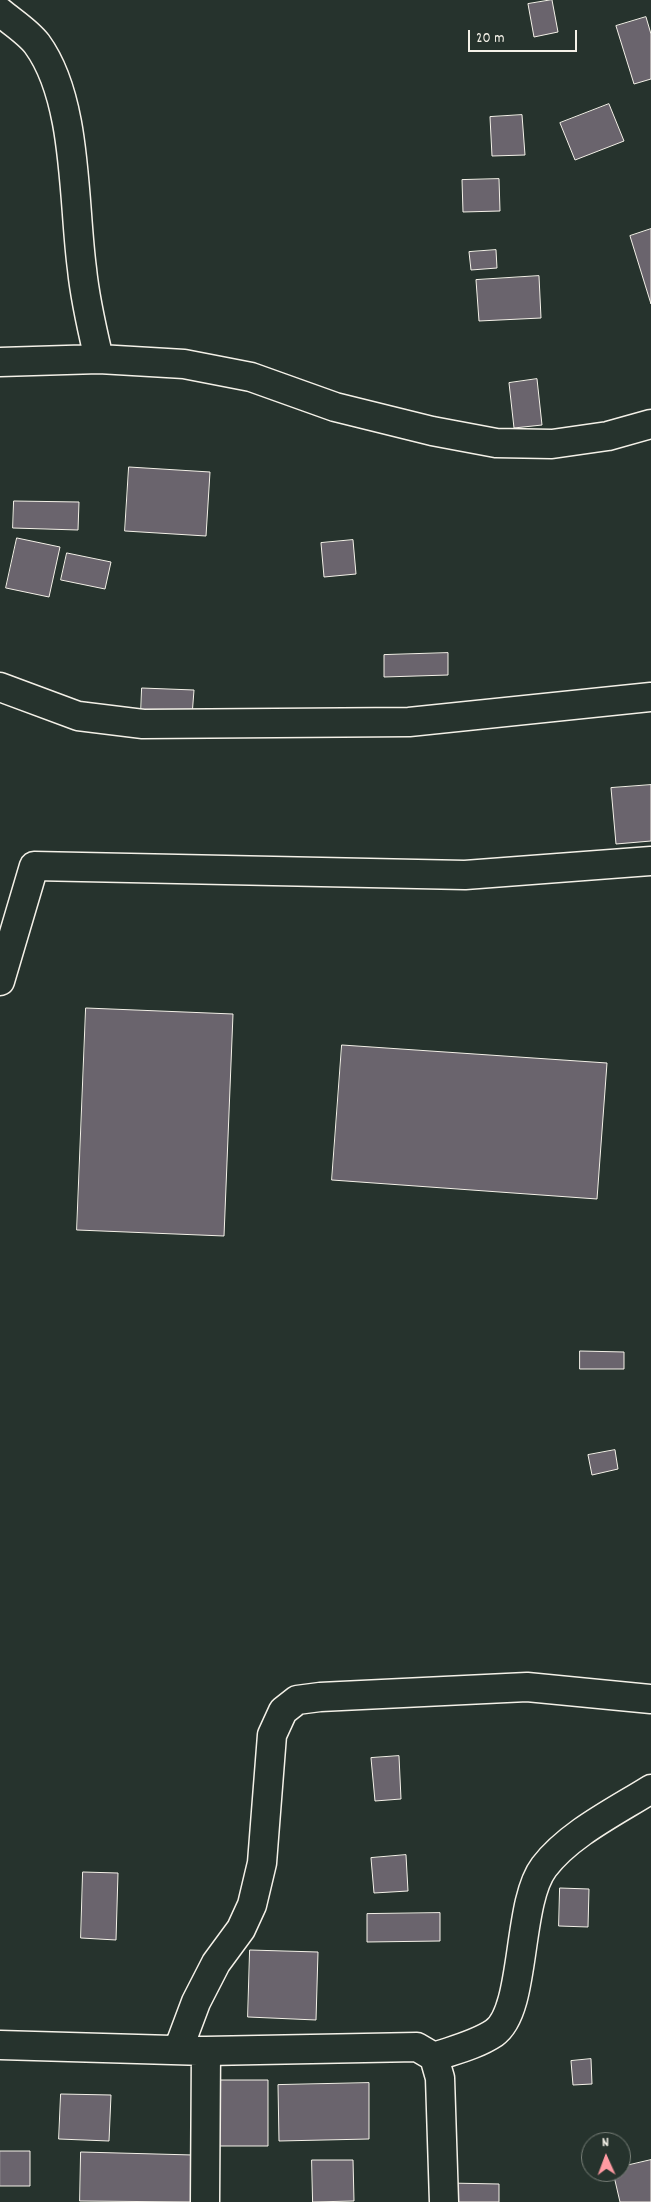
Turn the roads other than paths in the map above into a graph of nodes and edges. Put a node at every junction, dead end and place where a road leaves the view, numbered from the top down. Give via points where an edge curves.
1 (0, 12) edge
2 (99, 359) junction
3 (0, 362) edge
4 (651, 424) edge
5 (0, 686) edge
6 (651, 696) edge
7 (651, 861) edge
8 (0, 982) edge
9 (651, 1699) edge
10 (651, 1789) edge
11 (0, 2046) edge
12 (178, 2050) junction
13 (206, 2051) junction
14 (434, 2057) junction
15 (204, 2202) edge
16 (444, 2202) edge

1 - 2 street via 37,43 59,83 70,145 81,269
2 - 3 street
2 - 4 street via 184,364 251,377 335,407 496,443 552,444 608,436
5 - 6 street via 78,716 143,724 409,722
7 - 8 street via 465,875 34,866
9 - 12 street via 527,1687 320,1696 297,1700 283,1710 272,1735 262,1863 252,1905 241,1929 204,1986
10 - 14 street via 564,1844 542,1868 531,1897 511,2008 496,2032
11 - 12 street
12 - 13 street
13 - 14 street via 417,2047
13 - 15 street
14 - 16 street via 440,2078

